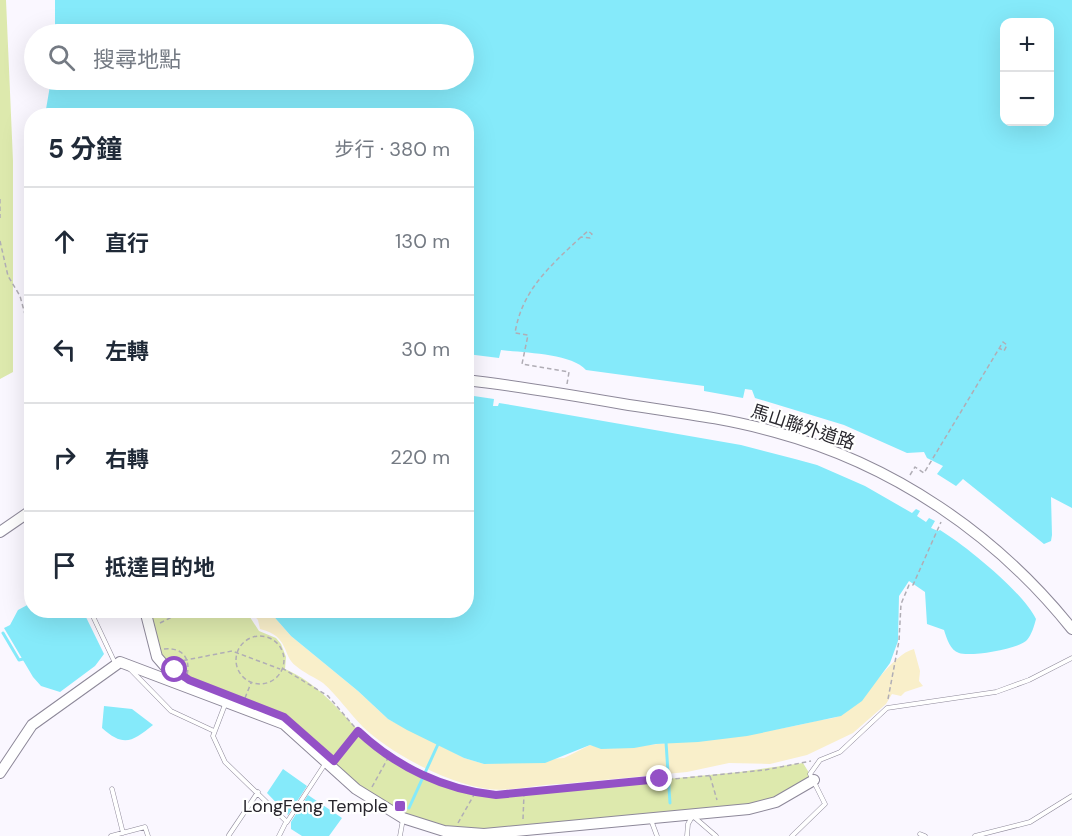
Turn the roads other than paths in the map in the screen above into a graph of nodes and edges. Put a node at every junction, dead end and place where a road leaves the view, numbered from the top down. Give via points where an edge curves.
1 (474, 381) edge
2 (24, 516) edge
3 (0, 532) edge
4 (94, 618) edge
5 (147, 618) edge
6 (1072, 629) edge
7 (1072, 658) edge
8 (115, 664) junction
9 (127, 665) junction
10 (185, 680) junction
11 (226, 702) junction
12 (214, 731) junction
13 (330, 762) junction
14 (0, 773) edge
15 (814, 780) junction
16 (112, 789) dead end
17 (258, 792) junction
18 (1072, 796) edge
19 (695, 815) junction
20 (403, 818) junction
21 (648, 818) junction
22 (286, 822) junction
23 (521, 830) edge
24 (123, 832) junction
25 (229, 835) edge
26 (111, 836) edge
27 (148, 836) edge
28 (278, 836) edge
29 (400, 836) edge
30 (657, 836) edge
31 (687, 836) edge
32 (716, 836) edge
33 (792, 836) edge
34 (975, 836) edge

1 - 6 street, 馬山聯外道路 via 758,428 849,458 919,493 968,525 1010,562
2 - 3 street
4 - 8 lane
5 - 10 street via 157,657 166,670
7 - 15 lane via 996,692 887,708 840,752 820,760 810,774
8 - 9 street
8 - 14 street via 32,724
9 - 10 street
9 - 12 lane via 135,678 171,711
10 - 11 street
11 - 12 lane
11 - 13 street via 284,724
12 - 17 lane via 214,741 225,762
13 - 20 street via 366,796
13 - 22 lane
15 - 19 street via 763,806
15 - 33 lane via 825,804
16 - 24 lane
17 - 22 lane
17 - 25 lane
18 - 34 lane via 1030,822
19 - 21 street
19 - 31 lane via 688,824
19 - 32 lane
20 - 23 street via 458,833
20 - 29 lane
21 - 23 street
21 - 30 lane
22 - 28 lane
24 - 26 lane
24 - 27 lane via 145,827

